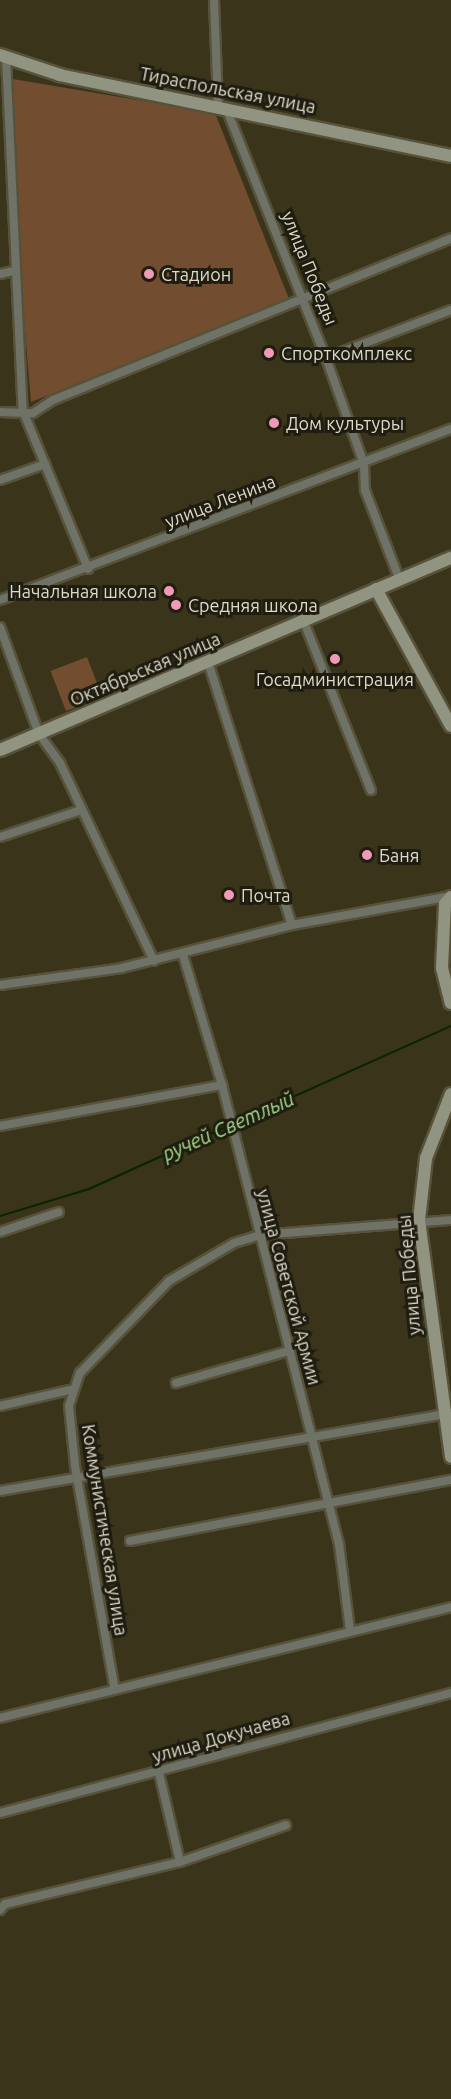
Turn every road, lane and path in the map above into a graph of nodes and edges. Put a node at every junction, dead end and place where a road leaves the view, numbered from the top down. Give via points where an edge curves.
1 (214, 0) edge
2 (3, 56) edge
3 (222, 106) junction
4 (451, 156) edge
5 (11, 195) junction
6 (0, 196) edge
7 (451, 238) edge
8 (13, 271) junction
9 (0, 274) edge
10 (303, 299) junction
11 (451, 310) edge
12 (326, 358) junction
13 (23, 411) junction
14 (0, 412) edge
15 (451, 429) edge
16 (45, 464) junction
17 (364, 464) junction
18 (0, 480) edge
19 (451, 558) edge
20 (88, 569) junction
21 (399, 578) junction
22 (376, 589) junction
23 (0, 600) edge
24 (304, 621) junction
25 (0, 627) edge
26 (208, 662) junction
27 (451, 726) edge
28 (39, 734) junction
29 (0, 750) edge
30 (371, 790) dead end
31 (81, 810) junction
32 (0, 837) edge
33 (451, 897) edge
34 (292, 925) junction
35 (183, 955) junction
36 (154, 961) junction
37 (0, 985) edge
38 (451, 1003) edge
39 (222, 1085) junction
40 (451, 1094) edge
41 (0, 1126) edge
42 (59, 1212) dead end
43 (419, 1220) junction
44 (451, 1220) edge
45 (0, 1232) edge
46 (260, 1234) junction
47 (288, 1351) junction
48 (176, 1383) dead end
49 (70, 1390) junction
50 (0, 1406) edge
51 (447, 1413) edge
52 (311, 1435) junction
53 (451, 1457) edge
54 (79, 1480) junction
55 (451, 1480) edge
56 (0, 1491) edge
57 (326, 1505) junction
58 (130, 1541) dead end
59 (451, 1607) edge
60 (350, 1630) junction
61 (114, 1686) junction
62 (451, 1694) edge
63 (0, 1718) edge
64 (159, 1773) junction
65 (0, 1813) edge
66 (286, 1825) dead end
67 (180, 1863) junction
68 (2, 1905) edge

1 - 3 street, улица Победы
2 - 3 street, Тираспольская улица via 60,75
2 - 5 street
3 - 4 street, Тираспольская улица
3 - 10 street, улица Победы
5 - 6 street
5 - 8 street
7 - 10 street
8 - 9 street
8 - 13 street
10 - 12 street, улица Победы
10 - 13 street via 53,400 33,413
11 - 12 street
12 - 17 street, улица Победы
13 - 14 street
13 - 16 street
15 - 17 street, улица Ленина
16 - 18 street
16 - 20 street
17 - 20 street, улица Ленина
17 - 21 street, улица Победы via 365,490
19 - 21 street, Октябрьская улица
20 - 23 street, улица Ленина
21 - 22 street, Октябрьская улица
22 - 24 street, Октябрьская улица
22 - 27 street
24 - 26 street, Октябрьская улица
24 - 30 street
25 - 28 street
26 - 28 street, Октябрьская улица
26 - 34 street
28 - 29 street, Октябрьская улица
28 - 31 street
31 - 32 street
31 - 36 street
33 - 34 street
33 - 38 street via 446,904 442,968
34 - 35 street
35 - 36 street
35 - 39 street, улица Советской Армии
36 - 37 street
39 - 41 street
39 - 46 street, улица Советской Армии
40 - 43 street, улица Победы via 426,1158
42 - 45 street
43 - 44 street
43 - 46 street
43 - 51 street, улица Победы
46 - 47 street, улица Советской Армии
46 - 49 street via 201,1258 169,1281 94,1356
47 - 48 street
47 - 52 street, улица Советской Армии
49 - 50 street
49 - 54 street, Коммунистическая улица
51 - 52 street
51 - 53 street, улица Победы
52 - 54 street
52 - 57 street, улица Советской Армии
54 - 56 street
54 - 61 street, Коммунистическая улица
55 - 57 street
57 - 58 street
57 - 60 street, улица Советской Армии via 339,1544
59 - 60 street
60 - 61 street
61 - 63 street
62 - 64 street, улица Докучаева
64 - 65 street, улица Докучаева
64 - 67 street
66 - 67 street
67 - 68 street

